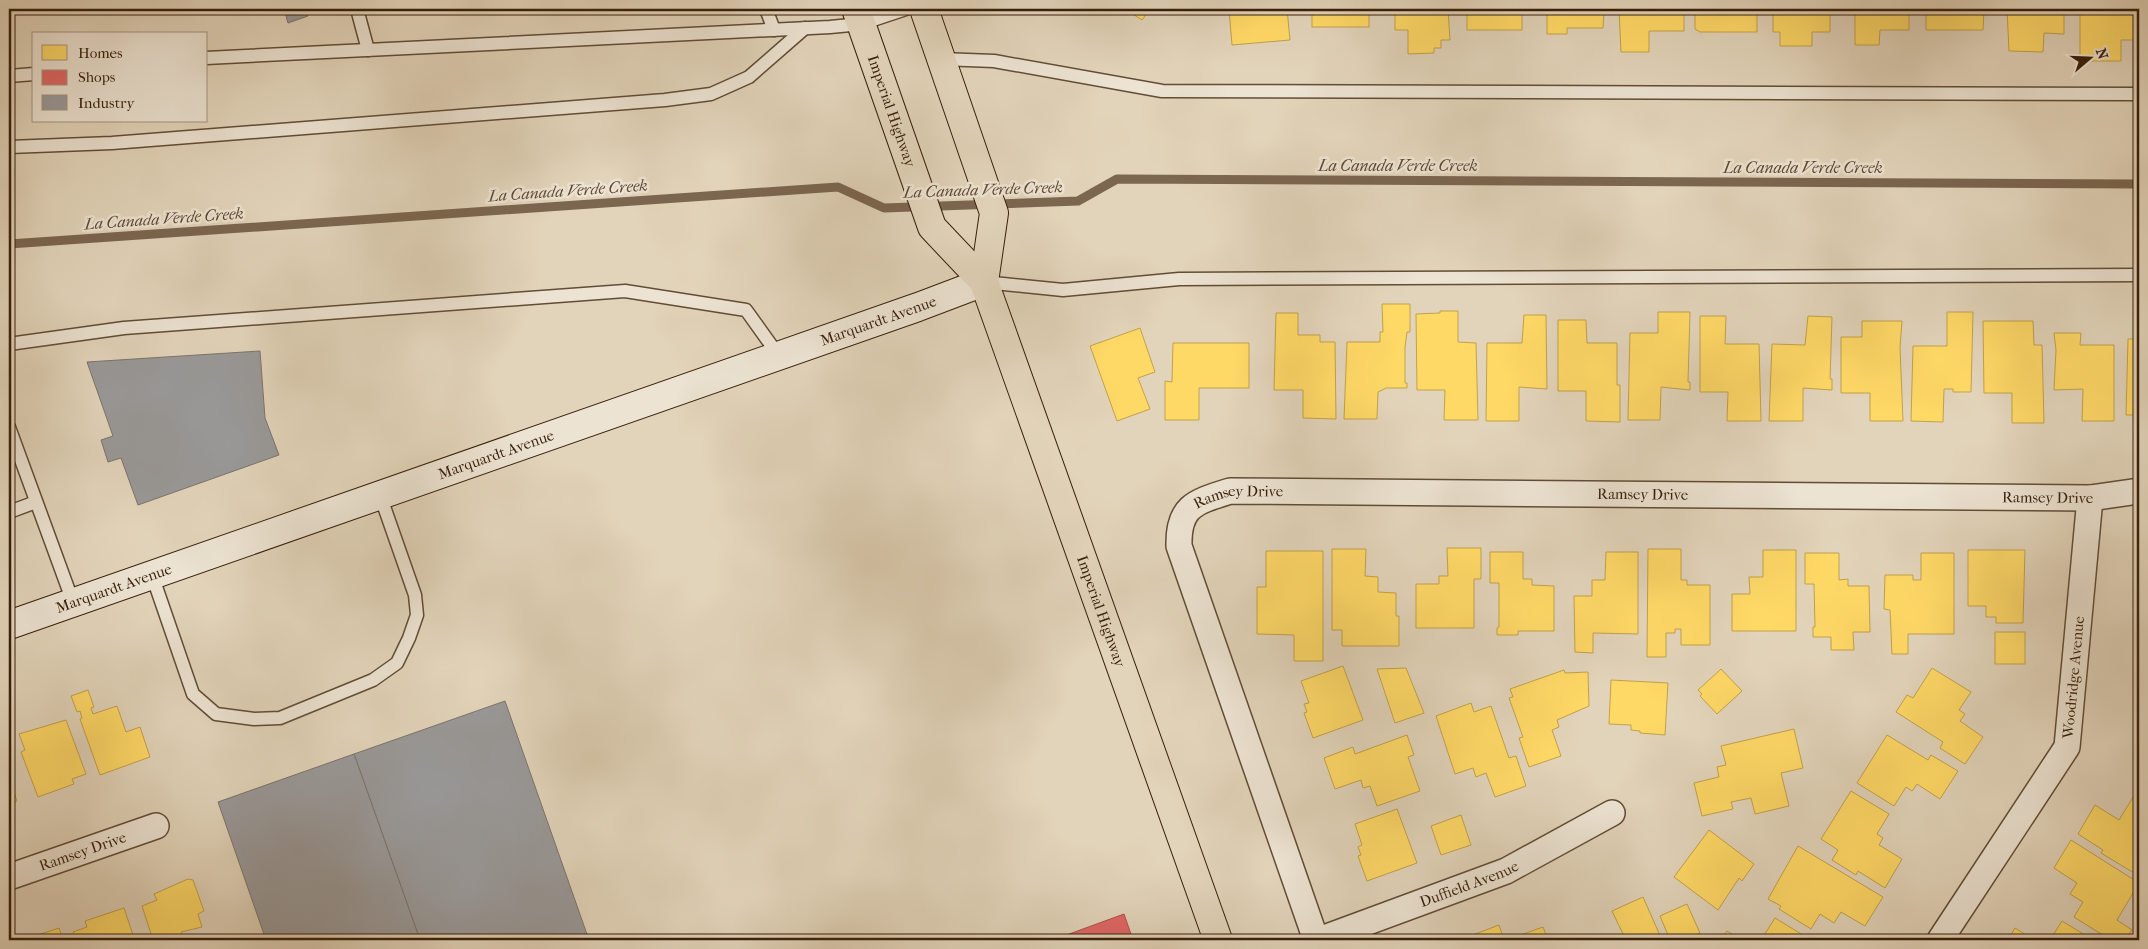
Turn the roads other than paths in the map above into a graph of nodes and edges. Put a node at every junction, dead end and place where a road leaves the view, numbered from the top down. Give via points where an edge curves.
1 (357, 9) edge
2 (766, 9) edge
3 (906, 9) edge
4 (924, 9) edge
5 (858, 16) edge
6 (805, 28) junction
7 (774, 30) junction
8 (368, 50) junction
9 (208, 58) edge
10 (941, 59) junction
11 (32, 74) edge
12 (9, 76) edge
13 (2139, 94) edge
14 (9, 147) edge
15 (980, 271) junction
16 (2139, 275) edge
17 (9, 344) edge
18 (779, 356) junction
19 (9, 427) edge
20 (2139, 491) edge
21 (380, 495) junction
22 (2090, 498) junction
23 (36, 502) junction
24 (9, 512) edge
25 (152, 575) junction
26 (73, 602) junction
27 (9, 625) edge
28 (1612, 813) dead end
29 (156, 826) dead end
30 (9, 877) edge
31 (1218, 940) edge
32 (1317, 940) edge
33 (1940, 940) edge

1 - 8 lane
2 - 7 lane
3 - 5 lane
4 - 10 main road, Imperial Highway
5 - 6 lane
5 - 15 main road, Imperial Highway via 932,227
6 - 7 lane
6 - 14 lane via 748,77 711,94 112,143
7 - 8 lane
8 - 9 lane
10 - 13 lane via 994,61 1162,91
10 - 15 main road, Imperial Highway via 994,213
11 - 12 lane
15 - 16 lane via 1063,290 1179,279
15 - 18 street, Marquardt Avenue
15 - 31 main road, Imperial Highway
17 - 18 lane via 124,328 625,291 746,310
18 - 21 street, Marquardt Avenue
19 - 23 lane
20 - 22 street, Ramsey Drive
21 - 25 street, Marquardt Avenue
21 - 25 lane via 415,594 417,615 409,638 397,662 373,680 280,718 254,720 216,714 193,694
22 - 32 street, Ramsey Drive via 1230,491 1201,500 1190,507 1179,529 1179,546
22 - 33 street, Woodridge Avenue via 2067,747
23 - 24 lane
23 - 26 lane
25 - 26 street, Marquardt Avenue
26 - 27 street, Marquardt Avenue
28 - 32 street, Duffield Avenue via 1506,871
29 - 30 street, Ramsey Drive

